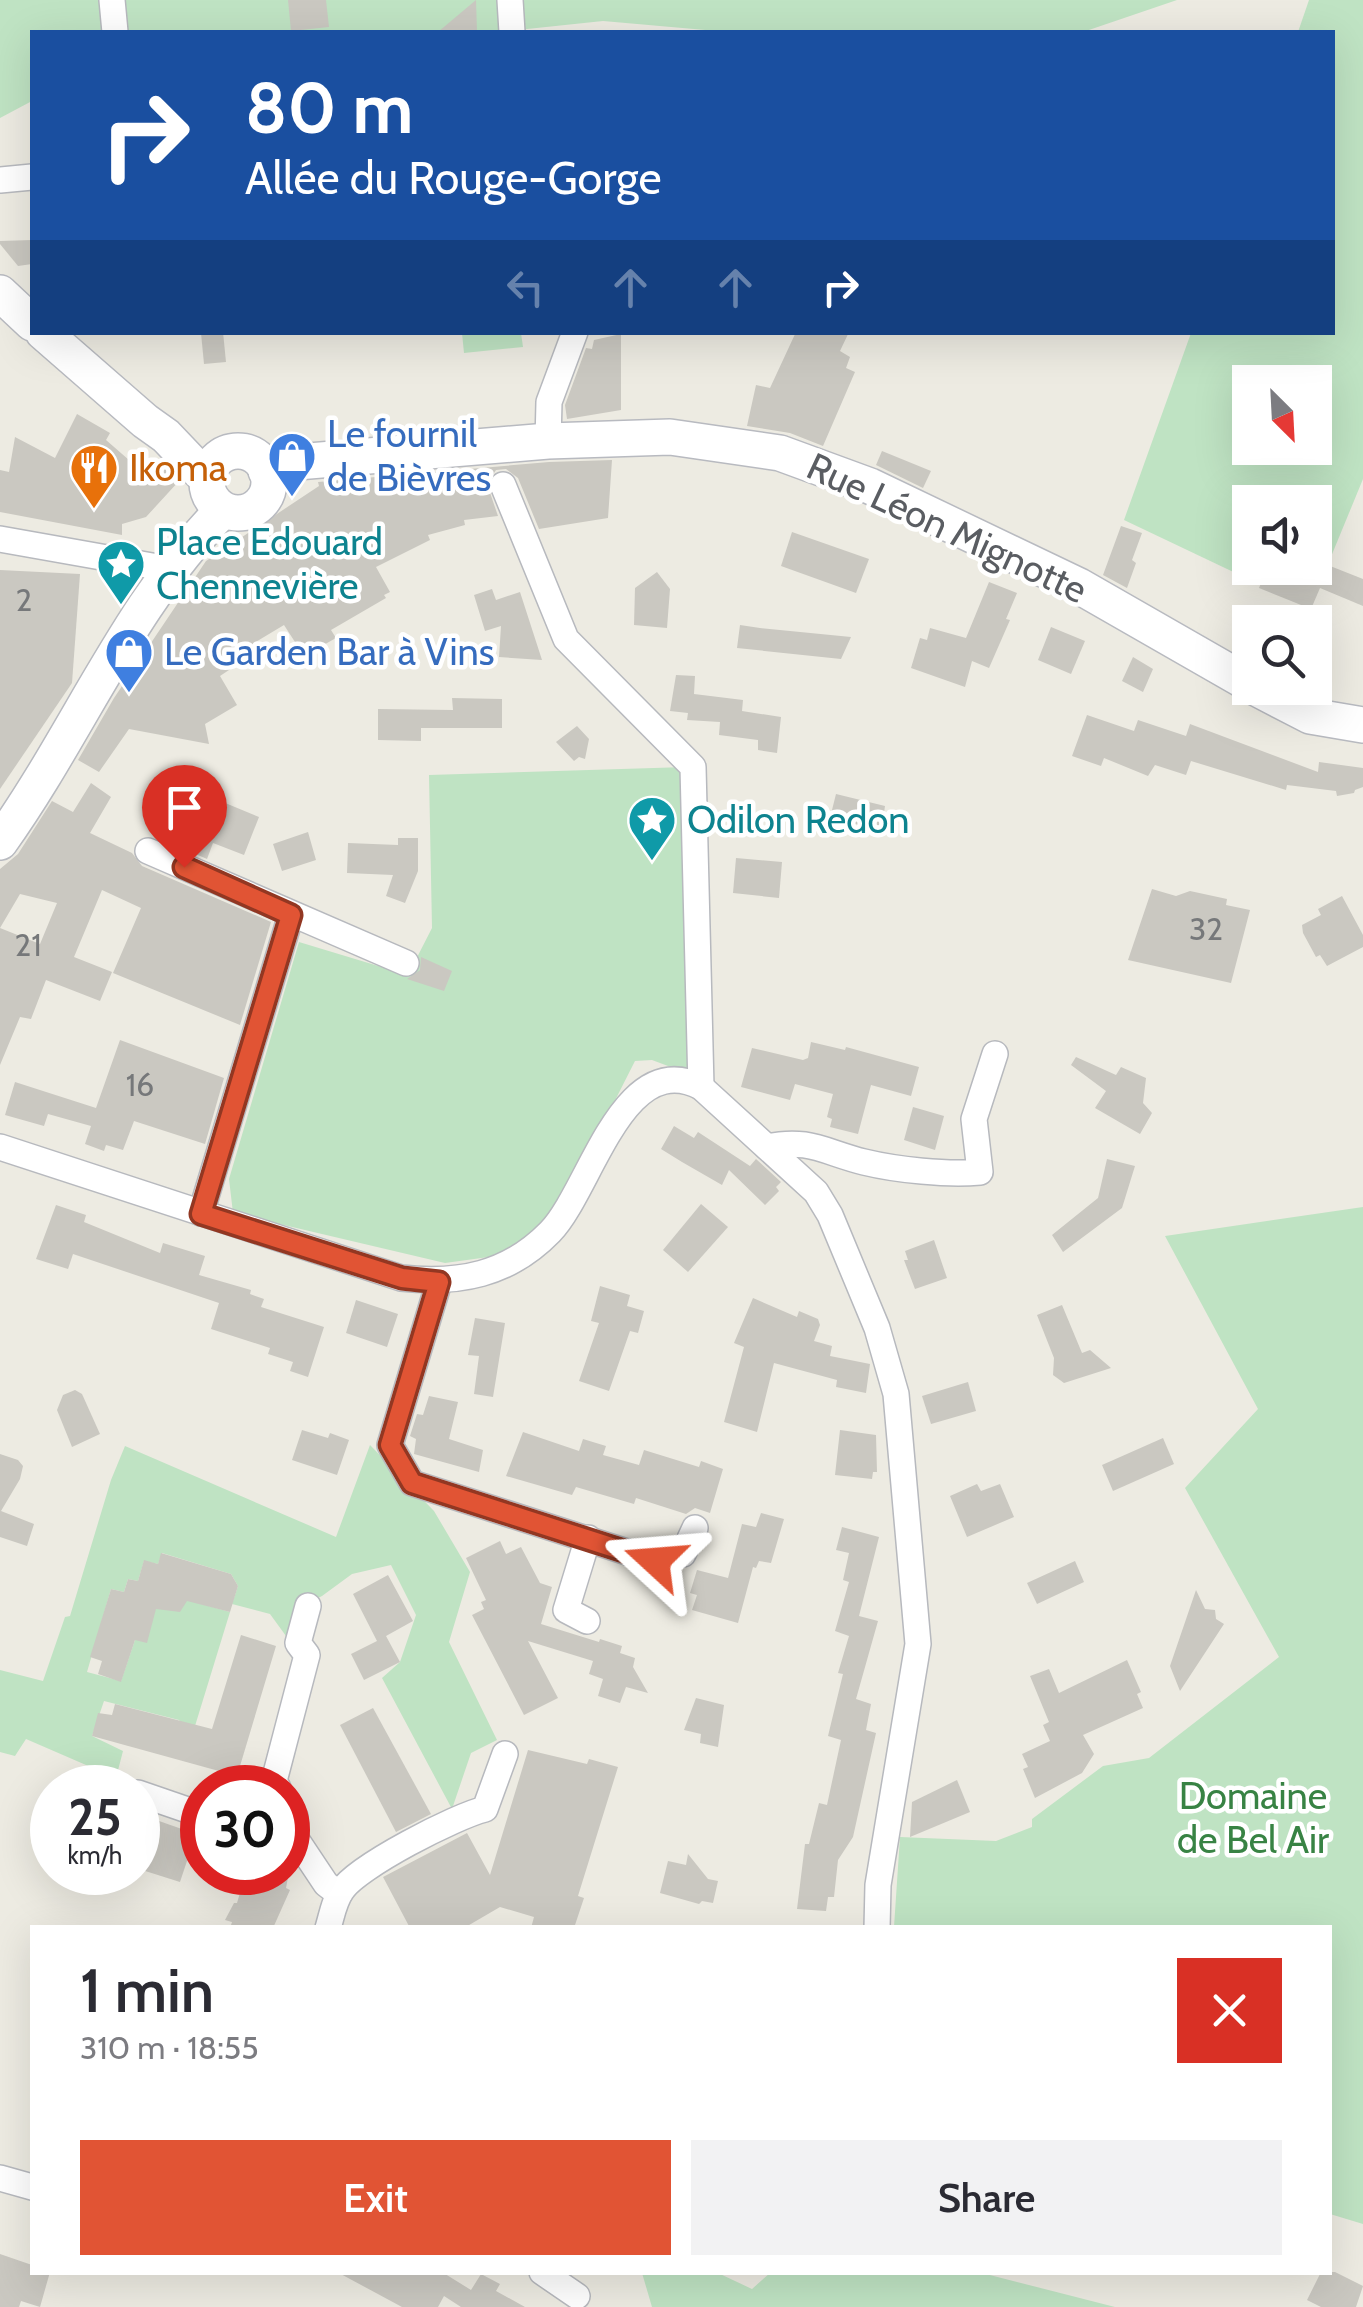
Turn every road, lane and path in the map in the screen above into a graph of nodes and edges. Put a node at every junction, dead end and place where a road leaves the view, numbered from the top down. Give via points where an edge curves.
1 (112, 0) edge
2 (510, 0) edge
3 (114, 30) edge
4 (512, 30) edge
5 (30, 177) edge
6 (0, 180) edge
7 (46, 335) edge
8 (574, 335) edge
9 (548, 441) junction
10 (266, 470) junction
11 (218, 481) junction
12 (503, 486) dead end
13 (0, 539) edge
14 (169, 569) junction
15 (1232, 674) edge
16 (1289, 705) edge
17 (1363, 726) edge
18 (0, 842) edge
19 (148, 851) dead end
20 (291, 915) junction
21 (406, 963) dead end
22 (996, 1054) dead end
23 (701, 1087) junction
24 (0, 1147) edge
25 (767, 1147) junction
26 (201, 1214) junction
27 (439, 1282) junction
28 (695, 1528) dead end
29 (588, 1538) junction
30 (308, 1606) dead end
31 (587, 1621) dead end
32 (505, 1754) dead end
33 (278, 1765) edge
34 (310, 1863) edge
35 (338, 1894) junction
36 (329, 1925) edge
37 (877, 1925) edge
38 (0, 2178) edge
39 (30, 2186) edge
40 (546, 2275) edge
41 (577, 2296) dead end

1 - 3 street
2 - 4 street
5 - 6 street
7 - 11 main road
8 - 9 street via 549,402
9 - 10 main road, Rue Léon Mignotte
9 - 15 main road, Rue Léon Mignotte via 670,437 780,453 870,486 1079,586
10 - 11 main road via 250,454
10 - 11 main road via 268,490 240,514
11 - 14 main road
12 - 23 street via 566,639 693,768
13 - 14 street
14 - 18 main road
16 - 17 main road, Rue Léon Mignotte
19 - 20 street
20 - 21 street
20 - 26 street
22 - 25 street via 974,1119 980,1172 867,1163 794,1141
23 - 25 street
23 - 27 street via 678,1079 642,1090 552,1230 486,1272
24 - 26 street
25 - 37 street via 816,1192 830,1215 876,1328 899,1418 918,1644
26 - 27 street via 402,1278
27 - 29 street via 390,1445 400,1467 412,1483
28 - 29 street via 684,1554 655,1561
29 - 31 street via 566,1610
30 - 33 street via 298,1643 307,1656
32 - 35 street via 486,1808 452,1820 351,1879
34 - 35 street
35 - 36 street
38 - 39 street
40 - 41 street

